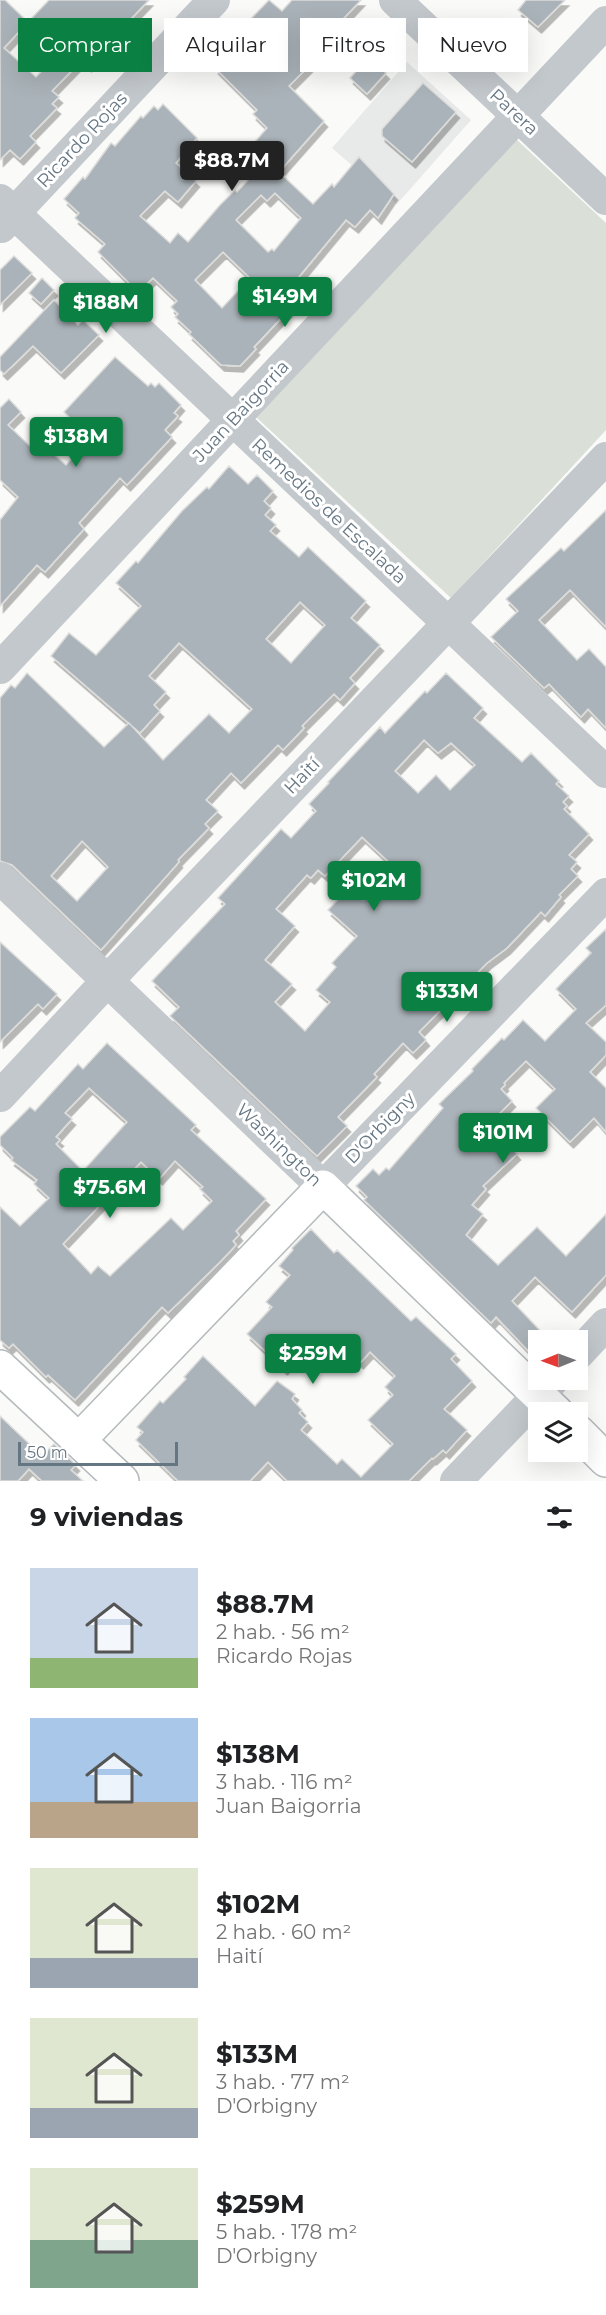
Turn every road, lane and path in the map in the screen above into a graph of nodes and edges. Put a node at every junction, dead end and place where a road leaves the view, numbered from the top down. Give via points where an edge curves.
1 (214, 0) edge
2 (395, 0) edge
3 (606, 22) edge
4 (518, 116) junction
5 (606, 199) edge
6 (5, 213) edge
7 (233, 420) junction
8 (606, 458) edge
9 (448, 623) junction
10 (0, 668) edge
11 (606, 772) edge
12 (0, 878) edge
13 (606, 894) edge
14 (108, 980) junction
15 (0, 1096) edge
16 (323, 1187) junction
17 (606, 1324) edge
18 (588, 1343) edge
19 (0, 1367) edge
20 (550, 1396) edge
21 (79, 1440) junction
22 (588, 1442) edge
23 (606, 1460) edge
24 (122, 1481) edge
25 (456, 1481) edge

1 - 6 street, Ricardo Rojas
2 - 4 street, Parera
3 - 4 street, Juan Baigorria
4 - 5 street, Parera
4 - 7 street, Juan Baigorria
6 - 7 street, Remedios de Escalada
7 - 9 street, Remedios de Escalada
7 - 10 street, Juan Baigorria
8 - 9 street, Haití
9 - 11 street, Remedios de Escalada
9 - 14 street, Haití
12 - 14 street, Washington
13 - 16 street, D'Orbigny
14 - 15 street, Haití
14 - 16 street, Washington
16 - 20 main road, Washington
16 - 21 main road, D'Orbigny
17 - 18 street
19 - 21 main road
20 - 25 street
21 - 24 main road
22 - 23 main road

